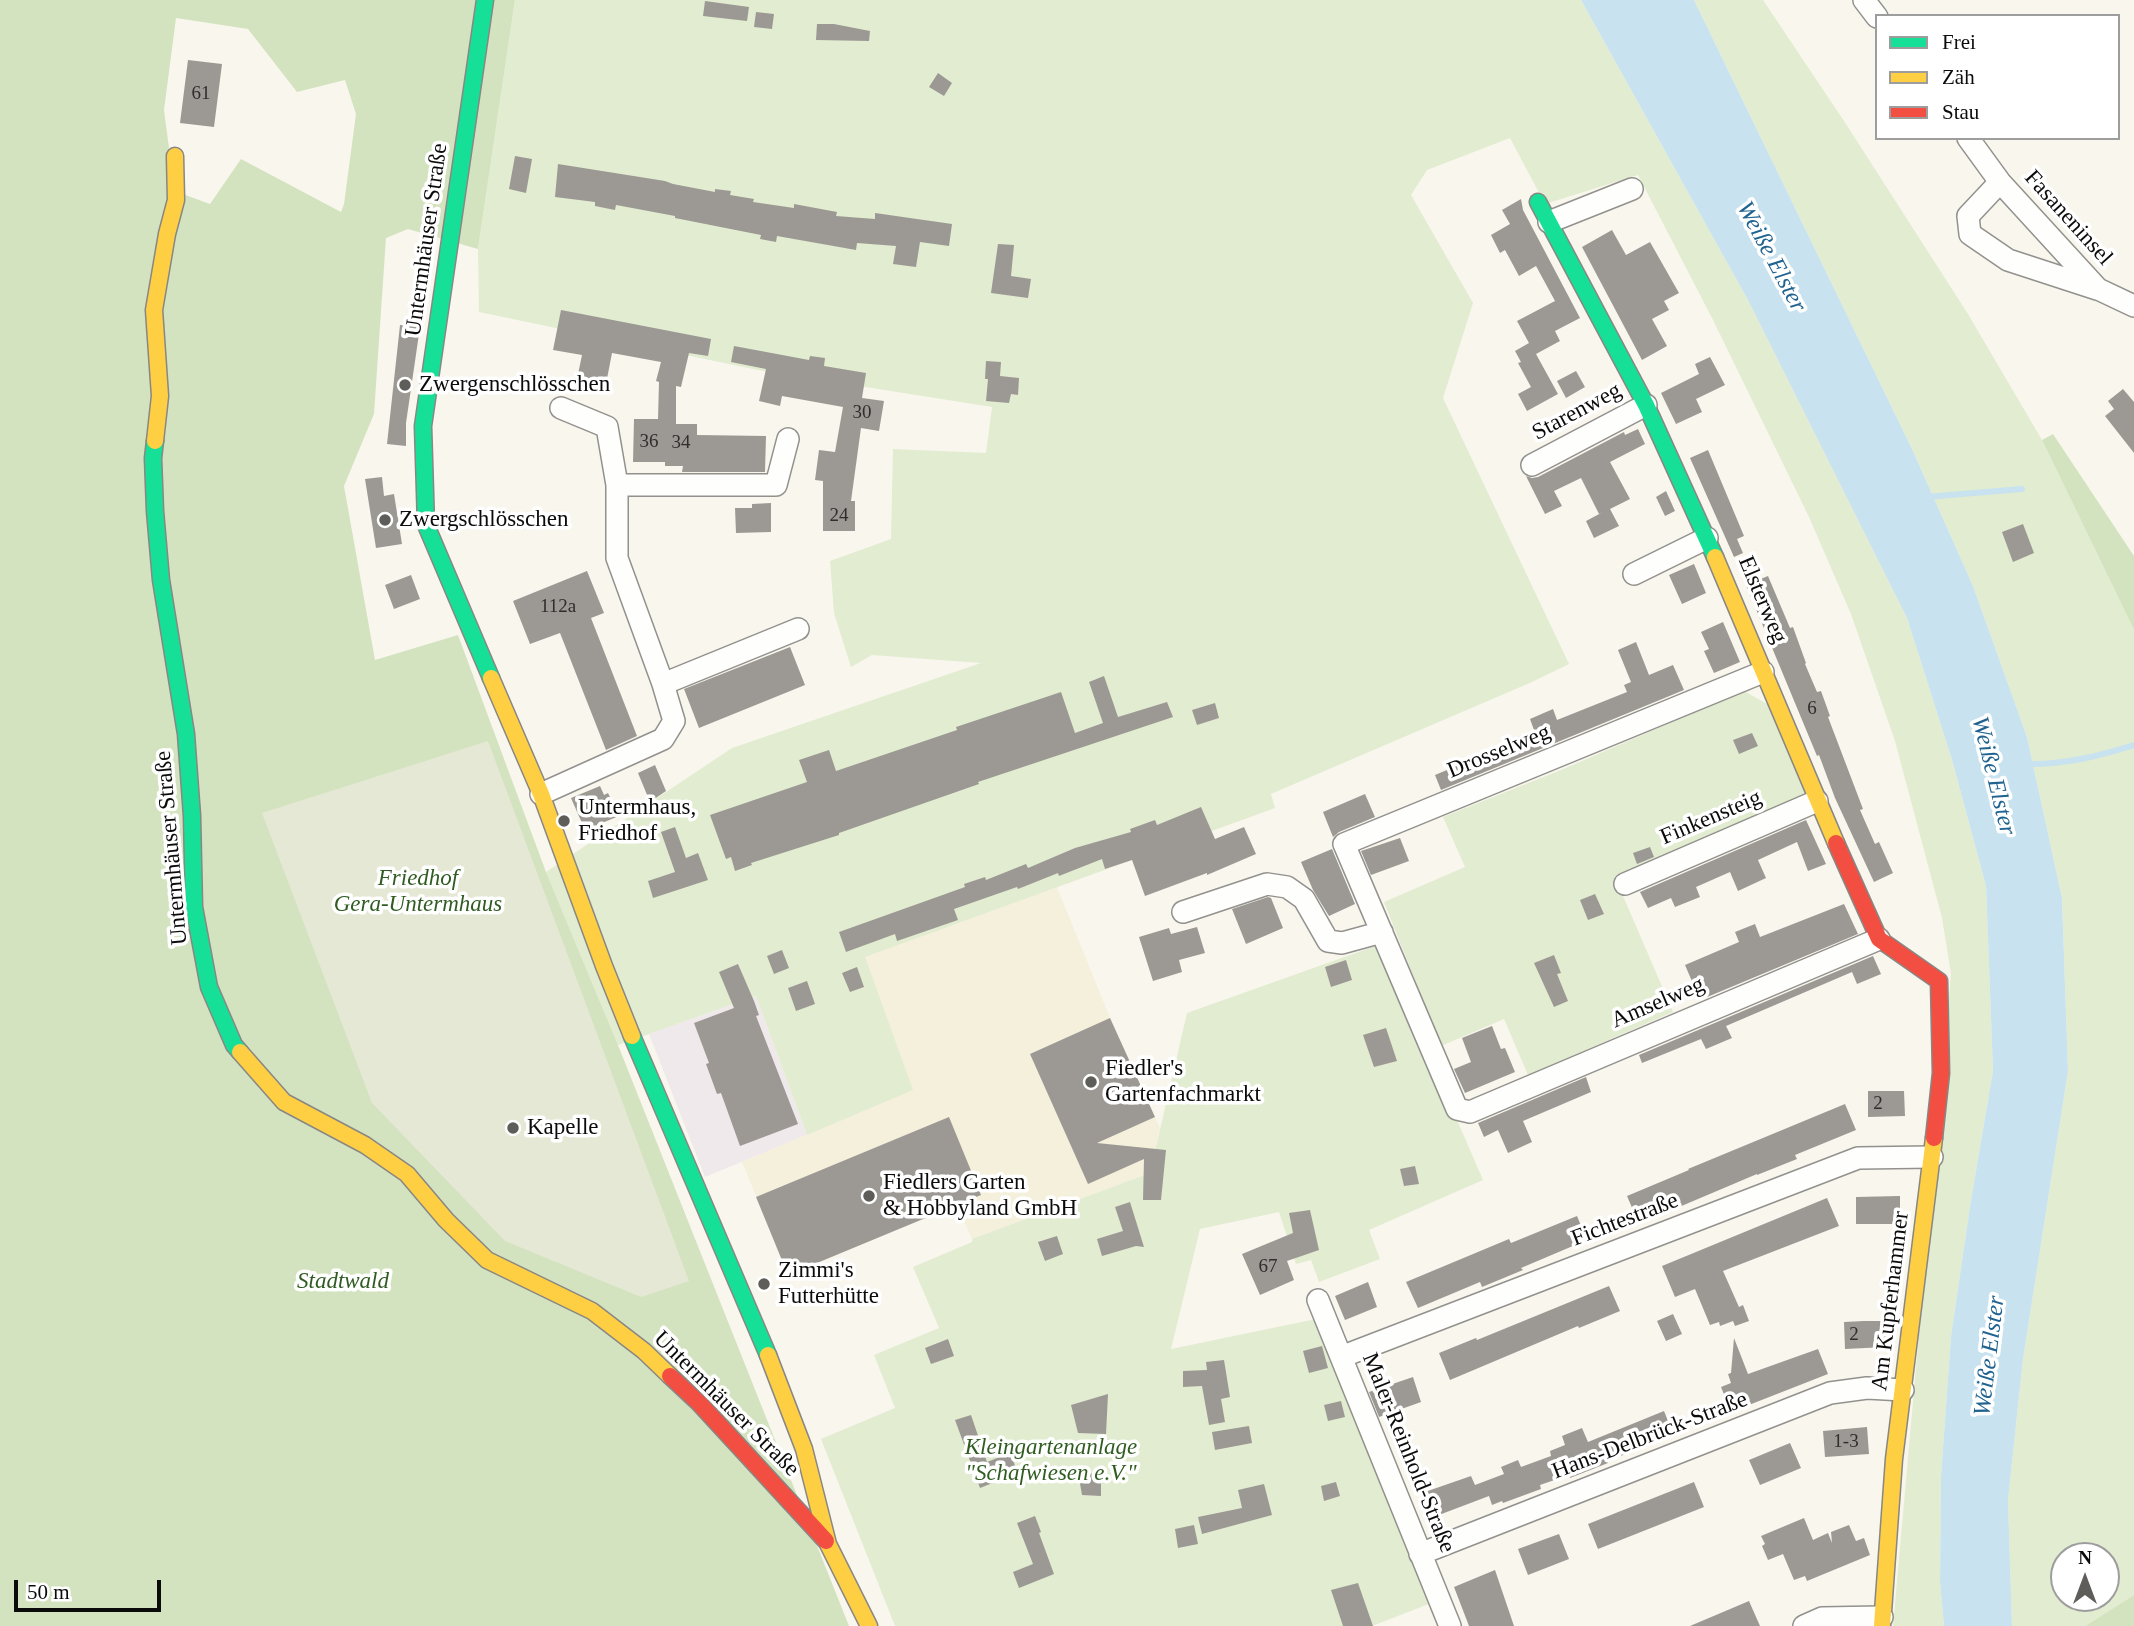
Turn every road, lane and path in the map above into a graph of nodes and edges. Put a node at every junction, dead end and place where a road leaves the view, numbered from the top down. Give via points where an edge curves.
1 (485, 0) edge
2 (1864, 0) edge
3 (1875, 14) edge
4 (1969, 140) edge
5 (175, 156) dead end
6 (2000, 182) junction
7 (1632, 188) dead end
8 (1538, 202) dead end
9 (1549, 222) junction
10 (2098, 289) junction
11 (2134, 306) edge
12 (1646, 405) junction
13 (561, 408) dead end
14 (788, 439) dead end
15 (1532, 465) dead end
16 (617, 485) junction
17 (1707, 538) junction
18 (1634, 574) dead end
19 (797, 629) dead end
20 (1763, 672) junction
21 (663, 684) junction
22 (541, 794) junction
23 (1817, 801) junction
24 (1625, 884) dead end
25 (1183, 912) dead end
26 (1381, 932) junction
27 (1880, 939) junction
28 (1457, 1109) joint
29 (1932, 1157) junction
30 (1318, 1300) dead end
31 (1341, 1357) junction
32 (1903, 1390) junction
33 (828, 1544) junction
34 (1420, 1554) junction
35 (1882, 1621) edge
36 (869, 1626) edge
37 (1450, 1626) edge
38 (1804, 1626) edge

1 - 22 street, Untermhäuser Straße via 423,426 426,526
2 - 3 street
4 - 6 street, Fasaneninsel
5 - 33 street, Untermhäuser Straße via 176,200 154,310 160,396 153,458 155,512 186,734 194,907 209,987 234,1045 284,1102 365,1145 407,1174 487,1260 592,1311 644,1351 699,1403
6 - 10 street, Fasaneninsel
6 - 10 street, Fasaneninsel via 1968,216 1970,234 2008,260
7 - 9 street
8 - 9 street, Elsterweg
9 - 12 street, Elsterweg
10 - 11 street, Fasaneninsel
12 - 15 street, Starenweg
12 - 17 street, Elsterweg
13 - 16 street via 607,427
14 - 16 street via 783,488
16 - 21 street via 617,558
17 - 18 street
17 - 20 street, Elsterweg
19 - 21 street
20 - 23 street, Elsterweg
20 - 26 street, Drosselweg via 1344,844
21 - 22 street via 674,721 663,739
22 - 33 street, Untermhäuser Straße via 604,966 804,1448
23 - 24 street, Finkensteig
23 - 27 street, Elsterweg
25 - 26 street via 1267,884 1287,887 1304,899 1328,941 1342,943
26 - 28 street, Drosselweg
27 - 28 street, Amselweg via 1470,1112
27 - 29 street, Am Kupferhammer via 1939,981 1941,1073
29 - 31 street, Fichtestraße via 1858,1158
29 - 32 street, Am Kupferhammer
30 - 31 street, Maler-Reinhold-Straße
31 - 34 street, Maler-Reinhold-Straße
32 - 34 street, Hans-Delbrück-Straße via 1830,1393
32 - 35 street, Am Kupferhammer
33 - 36 street, Untermhäuser Straße
34 - 37 street, Maler-Reinhold-Straße
35 - 38 street via 1822,1619

